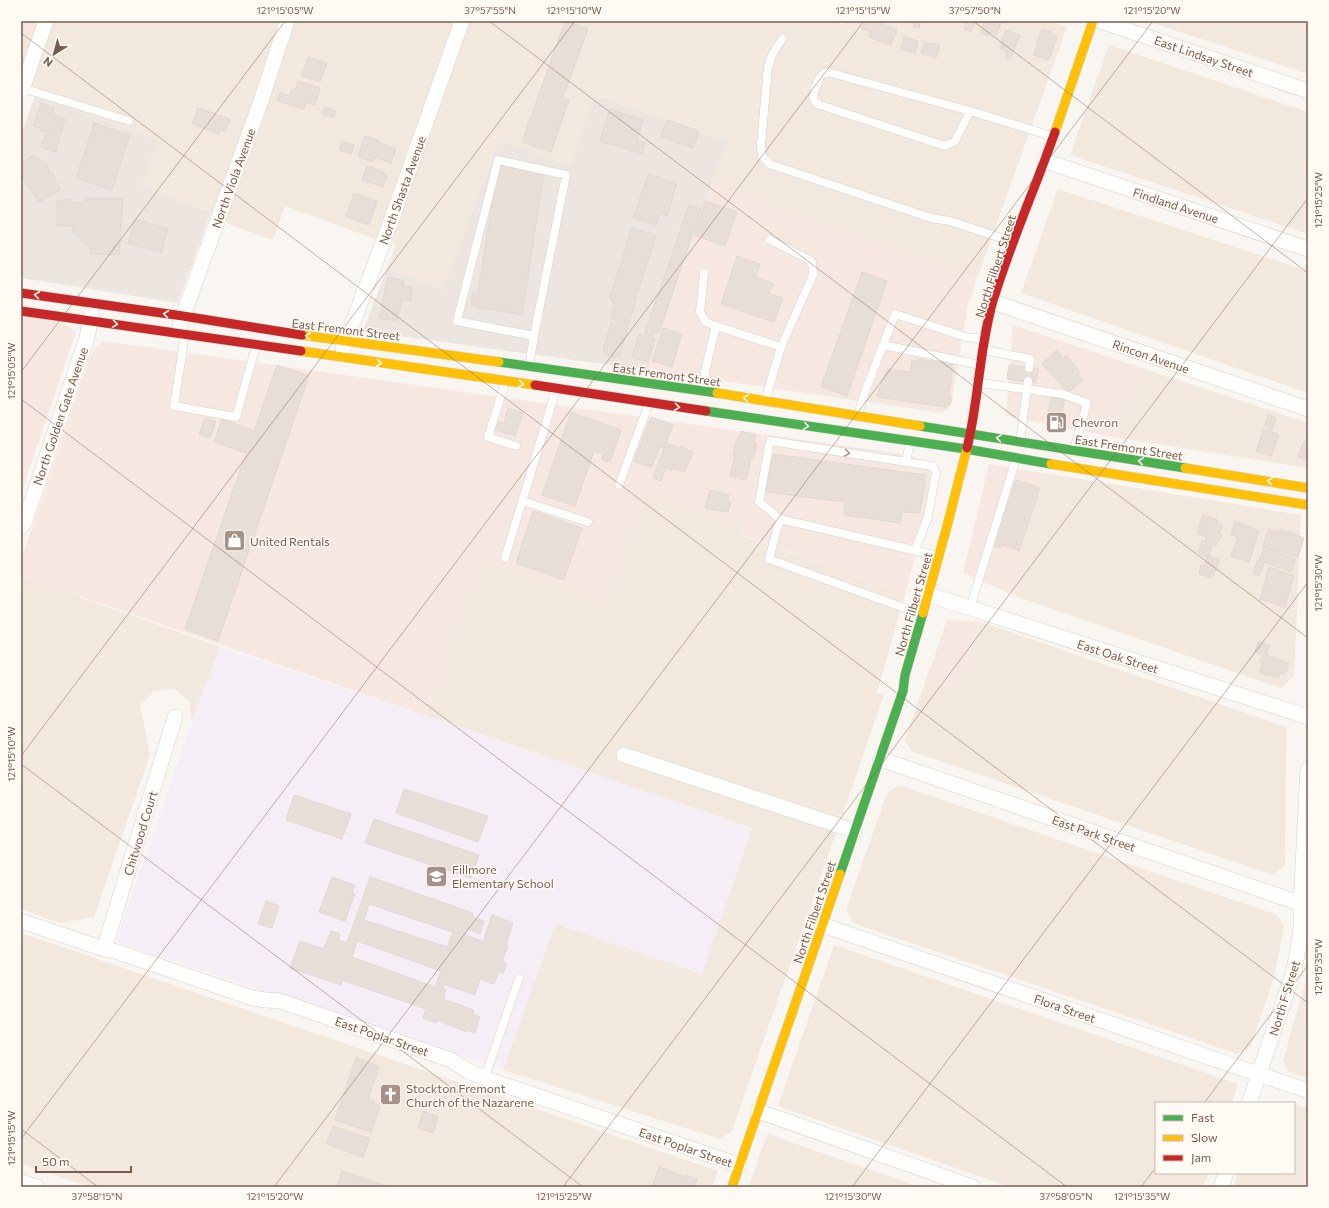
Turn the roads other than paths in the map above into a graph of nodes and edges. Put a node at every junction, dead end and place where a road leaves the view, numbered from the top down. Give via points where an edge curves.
1 (46, 21) edge
2 (287, 21) edge
3 (462, 21) edge
4 (1093, 21) edge
5 (1100, 21) edge
6 (782, 39) dead end
7 (22, 85) edge
8 (1308, 91) edge
9 (970, 111) junction
10 (129, 121) dead end
11 (1052, 136) junction
12 (1045, 161) junction
13 (770, 240) dead end
14 (1014, 243) junction
15 (1308, 249) edge
16 (704, 274) dead end
17 (21, 293) edge
18 (993, 302) junction
19 (93, 304) junction
20 (21, 311) edge
21 (183, 316) junction
22 (90, 320) junction
23 (716, 326) junction
24 (181, 334) junction
25 (534, 336) junction
26 (985, 339) junction
27 (346, 341) junction
28 (256, 345) junction
29 (883, 345) junction
30 (781, 347) junction
31 (984, 349) junction
32 (340, 358) junction
33 (529, 366) junction
34 (981, 366) junction
35 (1029, 368) dead end
36 (505, 382) junction
37 (979, 383) junction
38 (1027, 386) junction
39 (556, 389) junction
40 (704, 391) junction
41 (651, 394) junction
42 (765, 401) junction
43 (1308, 409) edge
44 (858, 416) junction
45 (784, 423) junction
46 (913, 425) junction
47 (970, 434) junction
48 (910, 441) junction
49 (1020, 442) junction
50 (516, 446) dead end
51 (966, 449) junction
52 (1016, 458) junction
53 (1072, 459) junction
54 (906, 462) junction
55 (619, 485) dead end
56 (1308, 488) edge
57 (522, 501) junction
58 (1308, 505) edge
59 (780, 518) junction
60 (588, 522) dead end
61 (21, 527) edge
62 (915, 550) junction
63 (938, 556) junction
64 (505, 558) dead end
65 (928, 594) junction
66 (970, 608) junction
67 (922, 615) junction
68 (175, 717) dead end
69 (1308, 717) edge
70 (624, 755) dead end
71 (880, 759) junction
72 (1308, 769) edge
73 (855, 831) junction
74 (1305, 905) edge
75 (21, 921) edge
76 (822, 925) junction
77 (104, 949) junction
78 (519, 978) dead end
79 (1259, 1074) junction
80 (485, 1078) junction
81 (1308, 1091) edge
82 (1249, 1102) edge
83 (758, 1111) junction
84 (739, 1165) junction
85 (1226, 1174) edge
86 (21, 1182) edge
87 (37, 1187) edge
88 (732, 1187) edge
89 (973, 1187) edge
90 (1221, 1187) edge

1 - 7 street
2 - 21 street, North Viola Avenue via 261,101
3 - 27 street, North Shasta Avenue
4 - 11 main road, North Filbert Street
5 - 8 street, East Lindsay Street
6 - 14 lane via 772,55 766,82 761,145 762,156 769,164
7 - 10 lane
9 - 9 lane via 827,72 819,77 813,97 820,105 945,146 955,141
9 - 11 lane
11 - 12 main road, North Filbert Street
12 - 14 main road, North Filbert Street
12 - 15 street, Findland Avenue
13 - 30 lane via 812,262 813,275
14 - 18 main road, North Filbert Street
16 - 23 lane via 700,312 706,322
19 -> 17 main road, East Fremont Street
18 - 26 main road, North Filbert Street
18 - 43 street, Rincon Avenue
21 -> 19 main road, East Fremont Street
19 - 22 street, North Golden Gate Avenue
20 - 22 main road, East Fremont Street
21 - 24 street, North Viola Avenue
27 -> 21 main road, East Fremont Street
22 -> 24 main road, East Fremont Street
22 - 61 street, North Golden Gate Avenue via 87,338
23 - 30 lane
23 - 40 lane via 705,371
24 - 28 main road, East Fremont Street
24 - 28 lane via 174,406 236,417
25 - 25 lane via 566,175 498,160 456,321
25 - 33 lane
26 - 29 lane via 966,337 895,314
26 - 31 main road, North Filbert Street
27 - 32 street, North Shasta Avenue
27 - 33 main road, East Fremont Street
28 - 32 main road, East Fremont Street
29 - 34 lane
29 - 44 lane
30 - 42 lane
31 - 34 main road, North Filbert Street
31 - 35 lane via 1030,359
32 -> 36 main road, East Fremont Street
33 - 41 main road, East Fremont Street
34 - 37 main road, North Filbert Street
36 -> 39 main road, East Fremont Street
36 - 50 lane via 488,437
37 - 38 lane
37 - 47 main road, North Filbert Street
38 - 49 lane
38 - 53 lane via 1087,403
39 - 41 main road, East Fremont Street
39 - 57 lane
40 - 41 main road, East Fremont Street
42 -> 40 main road, East Fremont Street
41 -> 45 main road, East Fremont Street
41 - 55 lane
42 - 45 main road, East Fremont Street
44 - 45 main road, East Fremont Street
44 - 46 main road, East Fremont Street
45 -> 48 main road, East Fremont Street
45 -> 54 lane
45 - 59 lane via 770,441 759,502
46 - 47 main road, East Fremont Street
46 - 48 lane
49 -> 47 main road, East Fremont Street
47 - 51 main road, North Filbert Street
48 - 51 main road, East Fremont Street
48 - 54 lane
49 - 52 lane
49 - 53 main road, East Fremont Street
51 - 52 main road, East Fremont Street
51 - 63 main road, North Filbert Street
52 - 53 main road, East Fremont Street
52 - 66 lane
56 -> 53 main road, East Fremont Street
53 - 58 main road, East Fremont Street
54 - 62 lane via 933,466 936,472 928,517
57 - 60 lane
57 - 64 lane
59 - 62 lane
59 - 67 lane via 769,559
62 - 63 lane
63 - 65 main road, North Filbert Street
65 - 66 street, East Oak Street
65 - 67 main road, North Filbert Street
66 - 69 street, East Oak Street
67 - 71 main road, North Filbert Street via 902,691
68 - 77 street, Chitwood Court
70 - 73 street
71 - 73 main road, North Filbert Street
71 - 74 street, East Park Street
72 - 74 street, North F Street
73 - 76 main road, North Filbert Street
74 - 79 street, North F Street via 1292,974
75 - 77 street, East Poplar Street
76 - 79 street, Flora Street
76 - 83 main road, North Filbert Street
77 - 80 street, East Poplar Street via 252,998 280,1001 451,1060
78 - 80 lane
79 - 81 street, Flora Street
79 - 82 street, North F Street
80 - 84 street, East Poplar Street
83 - 84 main road, North Filbert Street
83 - 89 street
84 - 88 main road, North Filbert Street
85 - 90 street
86 - 87 street

